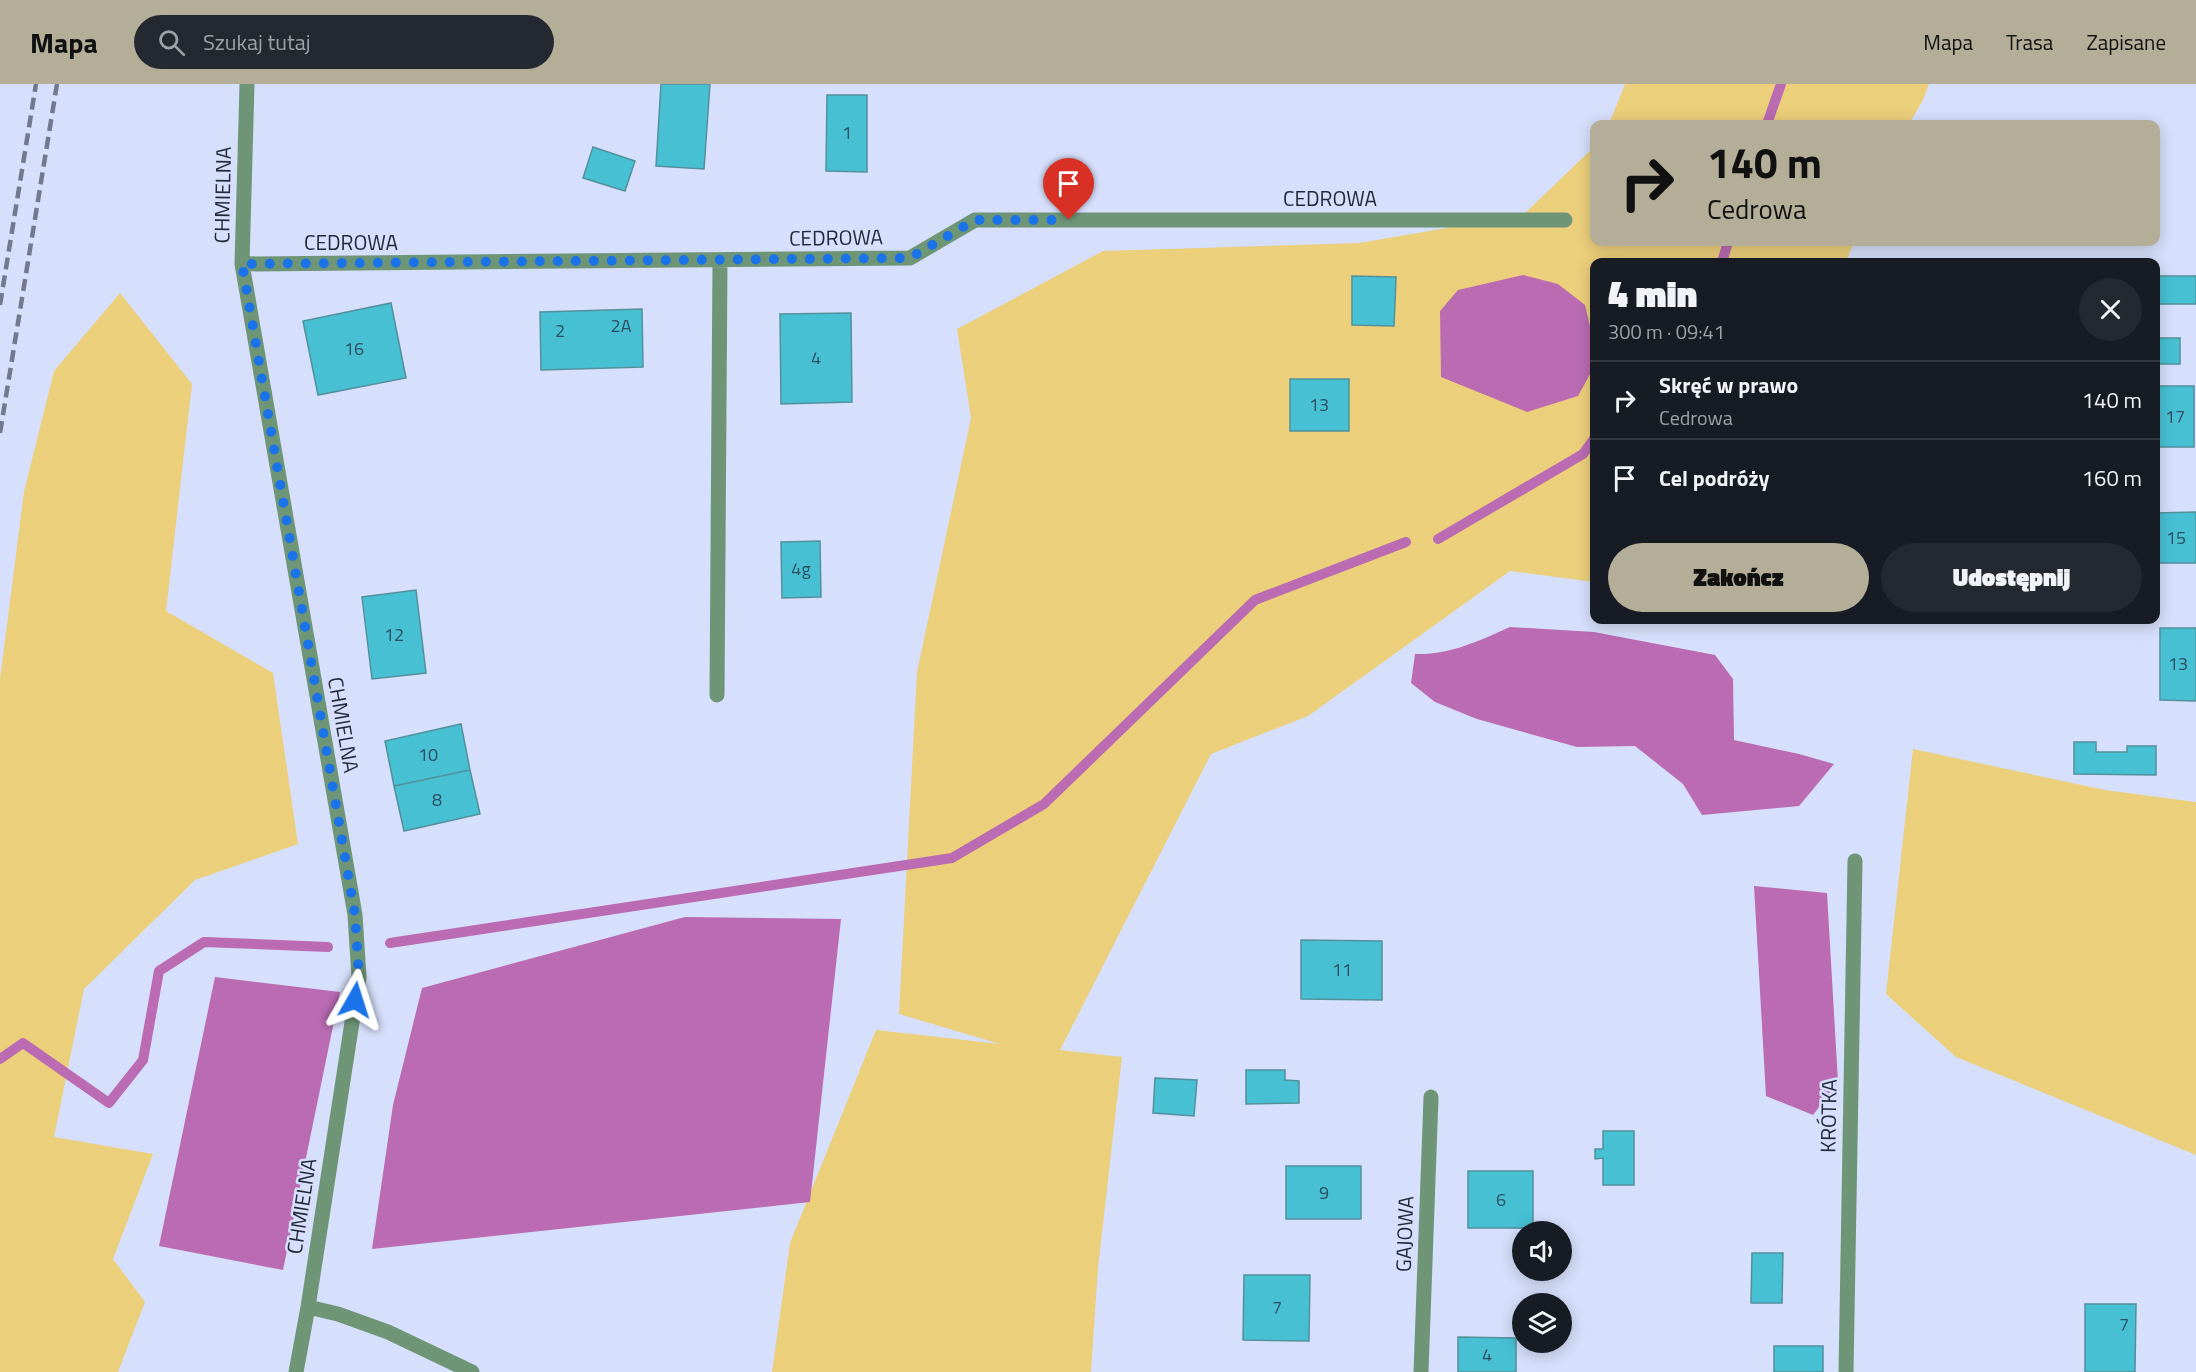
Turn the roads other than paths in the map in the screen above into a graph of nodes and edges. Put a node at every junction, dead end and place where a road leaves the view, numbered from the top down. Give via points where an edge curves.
1 (247, 84) edge
2 (1564, 220) dead end
3 (720, 260) junction
4 (242, 264) junction
5 (717, 695) dead end
6 (1855, 861) dead end
7 (1431, 1097) dead end
8 (308, 1307) junction
9 (296, 1372) edge
10 (472, 1372) edge
11 (1421, 1372) edge
12 (1846, 1372) edge

1 - 4 street, CHMIELNA
2 - 3 street, CEDROWA via 975,220 910,258
3 - 4 street, CEDROWA
3 - 5 street
4 - 8 street, CHMIELNA via 355,915 359,977
6 - 12 street, KRÓTKA
7 - 11 street, GAJOWA
8 - 9 street, CHMIELNA
8 - 10 street via 388,1332

